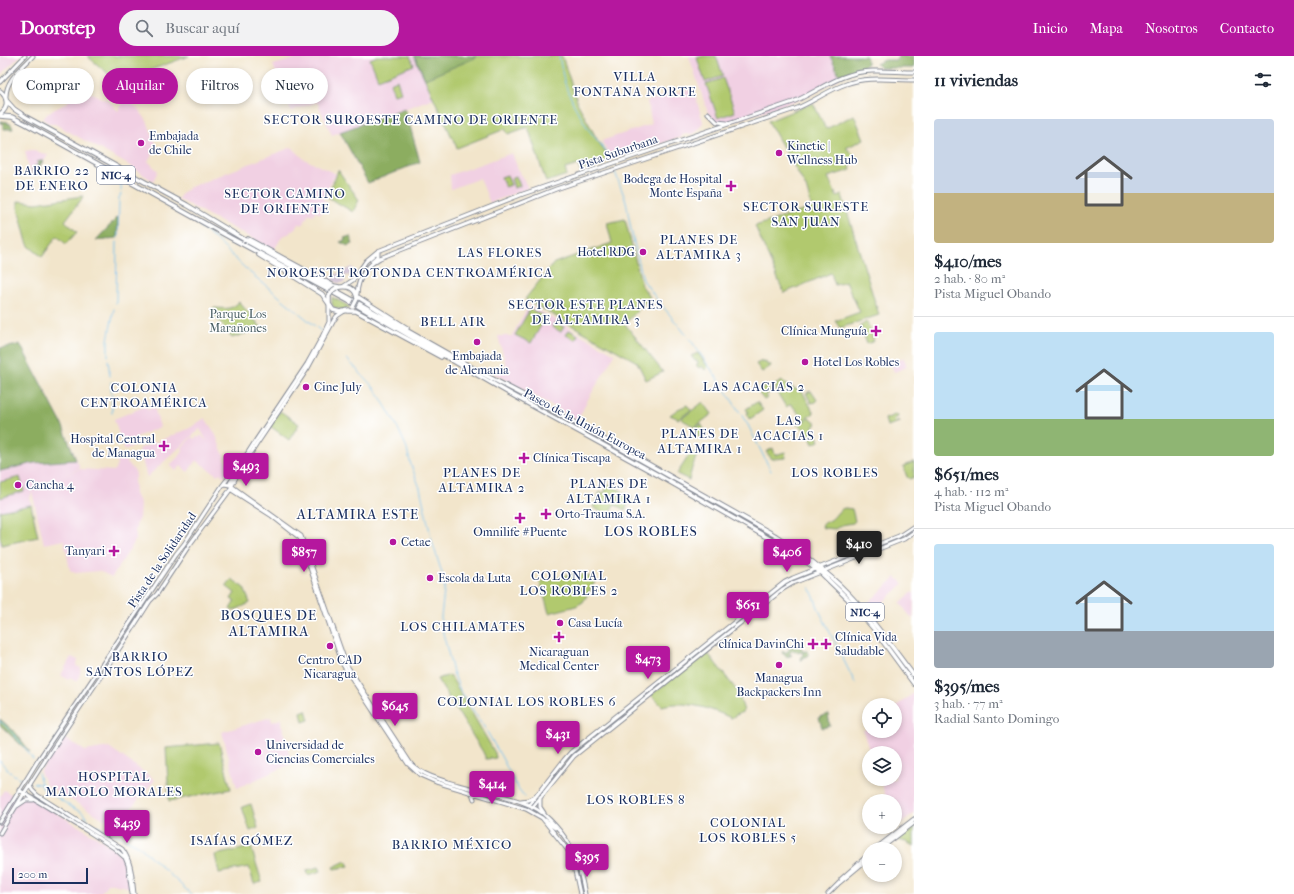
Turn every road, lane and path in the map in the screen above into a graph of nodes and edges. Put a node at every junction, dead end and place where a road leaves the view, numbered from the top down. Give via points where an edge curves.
1 (25, 56) edge
2 (33, 56) edge
3 (865, 72) junction
4 (914, 72) edge
5 (866, 80) junction
6 (914, 80) edge
7 (0, 82) edge
8 (0, 91) edge
9 (6, 99) junction
10 (708, 113) dead end
11 (0, 115) edge
12 (734, 122) junction
13 (231, 231) junction
14 (231, 238) junction
15 (378, 252) junction
16 (364, 273) junction
17 (340, 287) junction
18 (357, 297) junction
19 (329, 304) junction
20 (359, 305) junction
21 (346, 311) junction
22 (442, 350) junction
23 (454, 362) junction
24 (267, 425) junction
25 (237, 468) junction
26 (235, 480) junction
27 (224, 484) junction
28 (230, 487) junction
29 (220, 490) junction
30 (239, 493) junction
31 (227, 494) junction
32 (252, 502) junction
33 (914, 526) edge
34 (914, 532) edge
35 (761, 533) junction
36 (778, 548) dead end
37 (818, 568) junction
38 (822, 572) junction
39 (139, 598) dead end
40 (141, 607) junction
41 (895, 654) junction
42 (914, 676) edge
43 (914, 684) edge
44 (30, 784) junction
45 (19, 790) junction
46 (470, 792) junction
47 (24, 793) junction
48 (539, 796) junction
49 (474, 799) dead end
50 (38, 801) junction
51 (520, 802) junction
52 (531, 806) junction
53 (14, 809) junction
54 (528, 809) junction
55 (546, 816) junction
56 (542, 818) junction
57 (914, 819) edge
58 (0, 822) edge
59 (914, 823) edge
60 (559, 831) junction
61 (0, 833) edge
62 (884, 842) edge
63 (889, 842) edge
64 (114, 848) junction
65 (122, 849) junction
66 (124, 857) junction
67 (572, 858) junction
68 (862, 860) edge
69 (577, 861) junction
70 (862, 863) joint
71 (850, 870) junction
72 (839, 883) junction
73 (133, 894) edge
74 (580, 894) edge
75 (585, 894) edge
76 (828, 894) edge

1 - 7 main road
2 - 9 main road via 10,81 6,88
3 - 4 main road, Pista Suburbana
3 - 5 main road via 861,77
3 - 12 main road, Pista Suburbana via 850,74 797,100
5 - 6 main road, Pista Suburbana
5 - 16 main road, Pista Suburbana via 843,85 795,109 556,189 385,256 373,262
8 - 9 highway, NIC-4
9 - 11 highway, NIC-4 via 5,109
9 - 13 highway, NIC-4 via 22,115
10 - 12 main road via 719,122
11 - 14 highway, NIC-4 via 26,124
12 - 15 main road, Pista Suburbana via 523,194
13 - 17 highway
13 - 20 highway, NIC-4
14 - 19 highway via 324,295
14 - 20 highway, NIC-4
15 - 16 main road via 378,256
15 - 17 main road, Pista Suburbana via 366,261 352,282
16 - 18 main road, Pista Suburbana via 358,283
17 - 18 highway via 353,289
17 - 19 highway, bridge via 333,290 329,296
18 - 21 highway, bridge via 353,307
18 - 22 highway, Paseo de la Unión Europea
19 - 21 highway via 336,312
19 - 24 main road, Pista de la Solidaridad via 329,320 322,337
20 - 22 highway, Paseo de la Unión Europea / NIC-4
20 - 23 highway, Paseo de la Unión Europea / NIC-4
21 - 23 highway via 356,311 428,351
21 - 24 main road via 334,320 308,368 272,422
22 - 37 highway, Paseo de la Unión Europea / NIC-4 via 776,535
23 - 35 highway, Paseo de la Unión Europea / NIC-4
24 - 25 main road, Pista de la Solidaridad
24 - 26 main road, Pista de la Solidaridad
25 - 27 main road, Pista de la Solidaridad
25 - 28 main road
26 - 28 main road, Pista de la Solidaridad
26 - 30 main road
27 - 28 main road
27 - 29 main road, Pista de la Solidaridad
28 - 30 main road
28 - 31 main road, Pista de la Solidaridad
29 - 31 main road
29 - 40 main road, Pista de la Solidaridad
30 - 31 main road
30 - 32 main road
31 - 44 main road, Pista de la Solidaridad via 150,601
32 - 46 main road via 300,538 343,665 408,764 424,777
32 - 51 main road via 301,536 346,664 411,764 422,773 437,779
33 - 37 main road via 899,536
34 - 38 main road via 904,539
35 - 36 highway
35 - 37 highway, Paseo de la Unión Europea / NIC-4
37 - 38 highway, Paseo de la Unión Europea / NIC-4
37 - 48 main road via 793,578 776,589 596,732 567,756
38 - 41 highway, Paseo de la Unión Europea / NIC-4 via 848,598
38 - 41 highway, Paseo de la Unión Europea / NIC-4 via 856,601
38 - 48 main road via 783,589 574,756
39 - 40 main road
40 - 45 main road, Pista de la Solidaridad
41 - 42 highway, Paseo de la Unión Europea / NIC-4
41 - 43 highway, Paseo de la Unión Europea / NIC-4
44 - 47 main road, Pista de la Solidaridad
44 - 65 main road via 37,795
45 - 47 main road
45 - 58 main road, Pista de la Solidaridad
46 - 49 main road
46 - 54 main road
47 - 50 main road
47 - 53 main road, Pista de la Solidaridad
48 - 51 main road
48 - 52 main road
48 - 55 main road via 540,807
50 - 53 main road via 26,800
50 - 64 main road
51 - 52 main road
52 - 54 main road
52 - 55 main road
53 - 61 main road, Pista de la Solidaridad
54 - 56 main road
55 - 60 main road
56 - 60 main road
56 - 67 main road
57 - 62 main road
59 - 63 main road
60 - 67 main road via 572,852
60 - 69 main road
64 - 65 main road
64 - 66 main road
65 - 66 main road
65 - 73 main road via 130,865
66 - 73 main road
67 - 74 main road
68 - 71 main road
69 - 74 main road
69 - 75 main road
70 - 71 main road
70 - 72 main road
71 - 72 main road
72 - 76 main road

